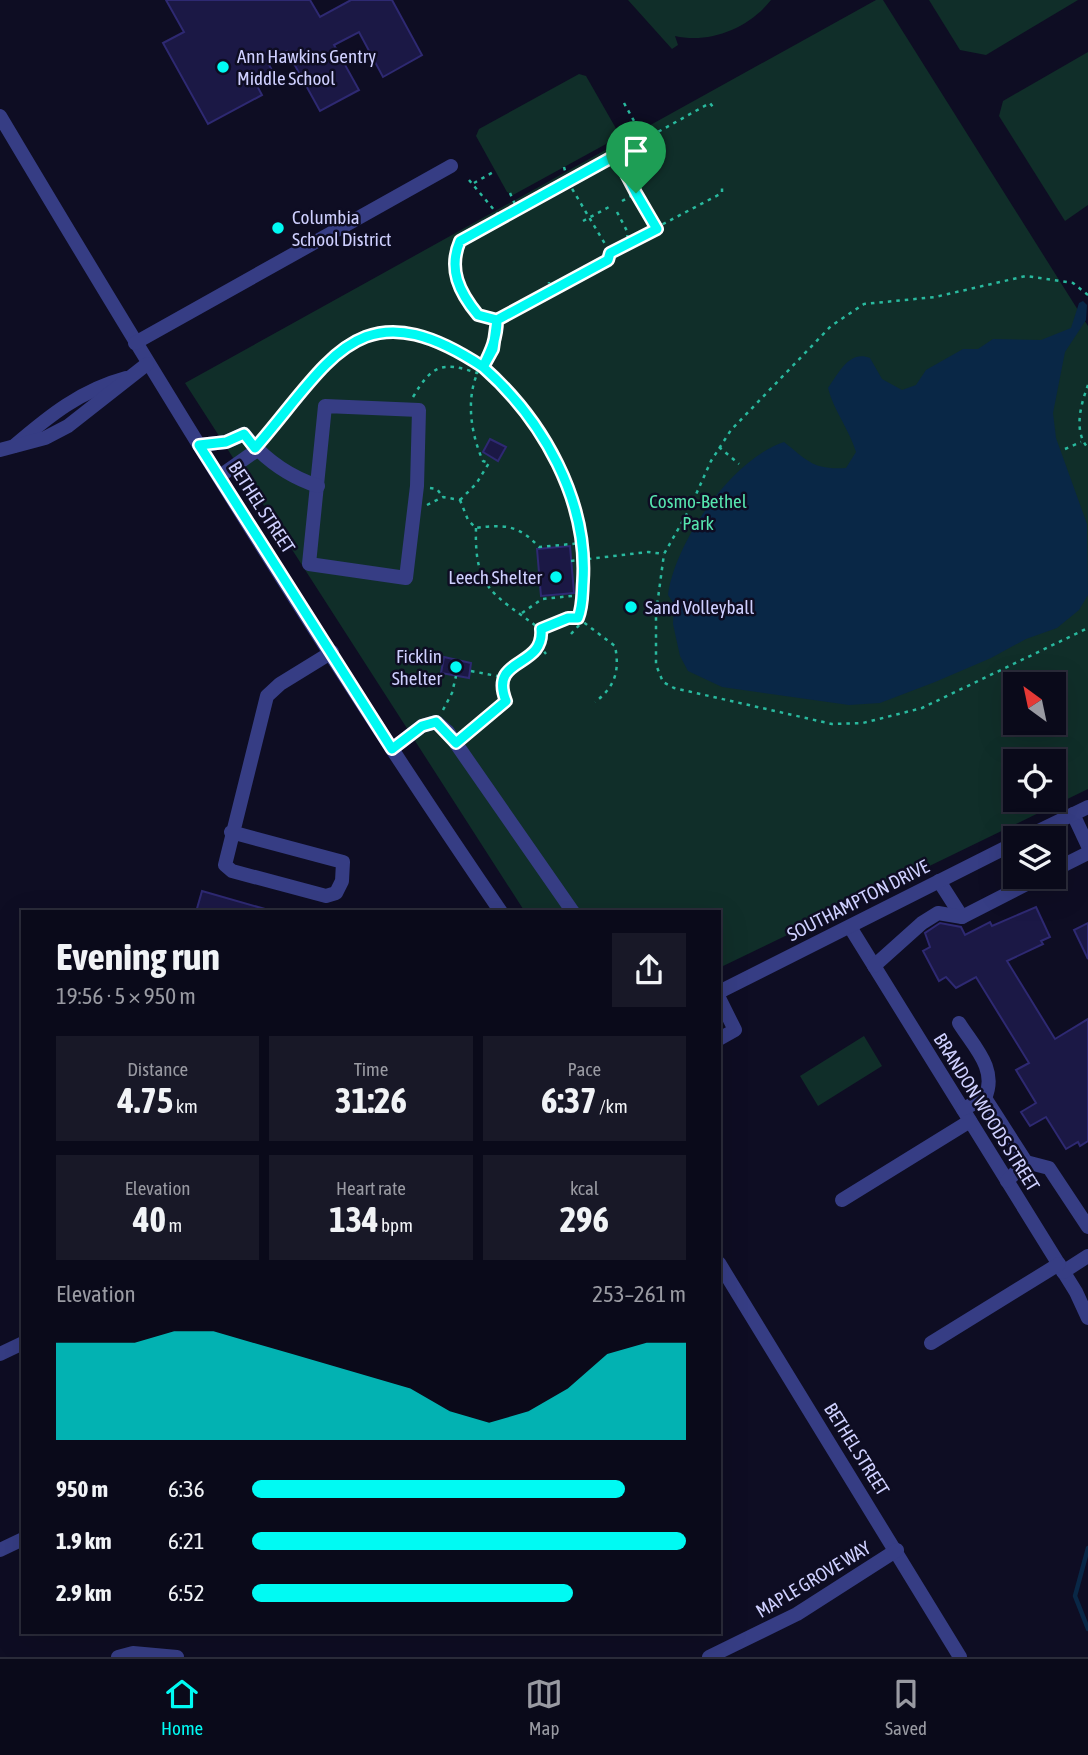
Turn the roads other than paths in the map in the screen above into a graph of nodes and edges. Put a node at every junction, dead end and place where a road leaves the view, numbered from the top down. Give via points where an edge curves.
1 (0, 116) edge
2 (451, 166) dead end
3 (135, 343) junction
4 (147, 364) junction
5 (199, 445) junction
6 (7, 448) edge
7 (256, 449) junction
8 (220, 476) junction
9 (318, 486) junction
10 (332, 652) junction
11 (392, 749) junction
12 (1088, 807) edge
13 (1073, 814) junction
14 (1048, 826) edge
15 (231, 832) junction
16 (1088, 846) edge
17 (1003, 849) edge
18 (1088, 853) edge
19 (1066, 864) edge
20 (939, 881) junction
21 (1016, 889) edge
22 (500, 910) edge
23 (572, 910) edge
24 (961, 916) junction
25 (850, 926) junction
26 (874, 966) junction
27 (721, 991) edge
28 (721, 1002) edge
29 (959, 1023) dead end
30 (721, 1038) edge
31 (985, 1098) junction
32 (966, 1115) junction
33 (1026, 1162) junction
34 (1007, 1181) junction
35 (842, 1200) dead end
36 (1088, 1227) edge
37 (1088, 1256) edge
38 (721, 1266) edge
39 (1061, 1268) junction
40 (1088, 1318) edge
41 (931, 1343) dead end
42 (21, 1344) edge
43 (0, 1354) edge
44 (21, 1540) edge
45 (0, 1550) edge
46 (897, 1550) junction
47 (118, 1657) edge
48 (177, 1657) edge
49 (709, 1657) edge
50 (960, 1657) edge

1 - 3 street, BETHEL STREET
2 - 3 street
3 - 4 street, BETHEL STREET
4 - 5 street, BETHEL STREET
4 - 6 street via 68,426 46,438
5 - 7 street via 244,434
5 - 8 street, BETHEL STREET
7 - 8 street
7 - 9 street via 291,477
8 - 10 street, BETHEL STREET
9 - 9 street via 325,406 419,410 406,578 309,564
10 - 11 street, BETHEL STREET
10 - 15 street via 267,696
11 - 22 street, BETHEL STREET
11 - 23 street via 422,726 436,722 456,743
12 - 13 street
13 - 14 street
13 - 16 street
15 - 15 street via 225,865 232,872 326,896 336,893 343,862
17 - 20 street, SOUTHAMPTON DRIVE
18 - 19 street
20 - 24 street
20 - 25 street, SOUTHAMPTON DRIVE
21 - 24 street
24 - 26 street via 938,913
25 - 26 street, BRANDON WOODS STREET
25 - 27 street, SOUTHAMPTON DRIVE
26 - 32 street, BRANDON WOODS STREET
28 - 30 street via 735,1030
29 - 31 street via 989,1071 991,1084
31 - 32 street
31 - 33 street
32 - 34 street, BRANDON WOODS STREET
32 - 35 street
33 - 34 street
33 - 36 street via 1049,1168
34 - 39 street, BRANDON WOODS STREET
37 - 39 street
38 - 46 street, BETHEL STREET
39 - 40 street, BRANDON WOODS STREET
39 - 41 street
42 - 43 street
44 - 45 street
46 - 49 street, MAPLE GROVE WAY via 797,1614
46 - 50 street, BETHEL STREET
47 - 48 street via 133,1653

